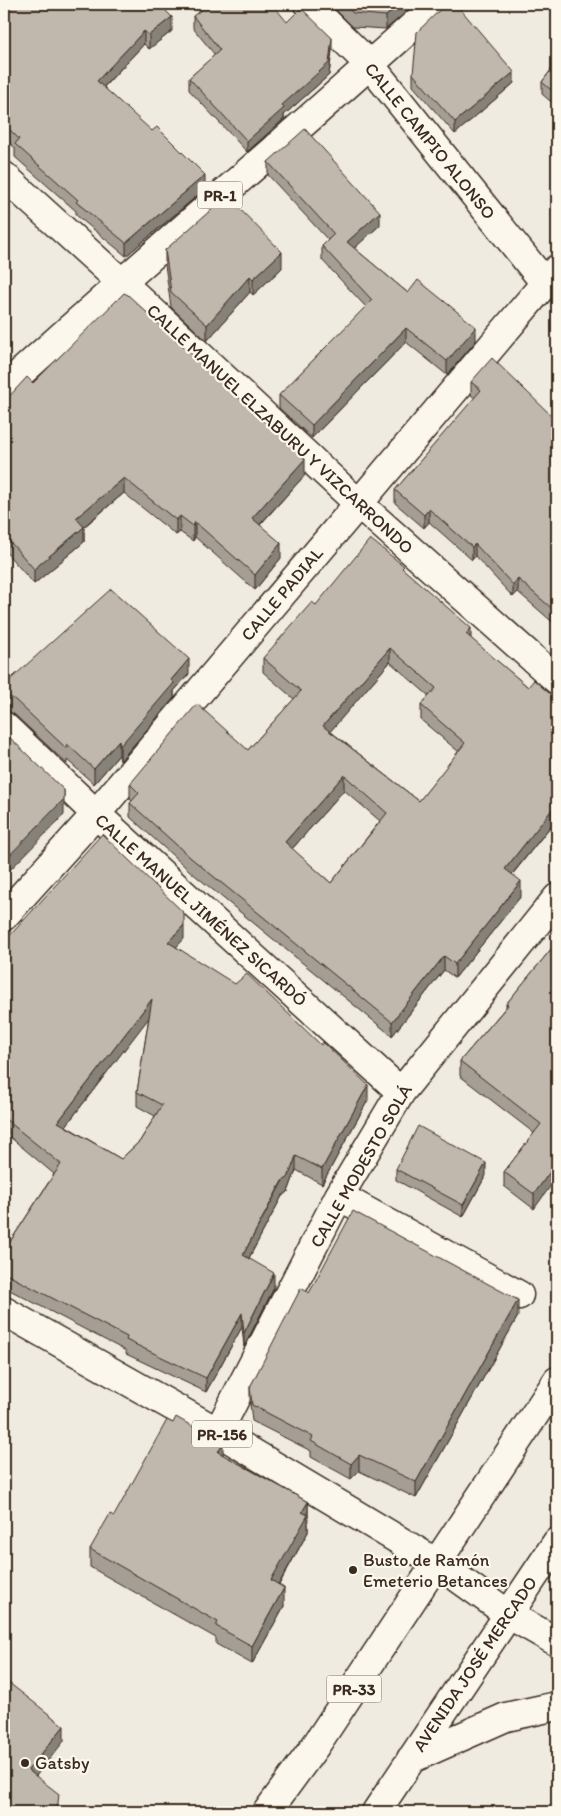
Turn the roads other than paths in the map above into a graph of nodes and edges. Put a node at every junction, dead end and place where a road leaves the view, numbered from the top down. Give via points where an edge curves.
1 (308, 4) edge
2 (437, 4) edge
3 (370, 65) junction
4 (4, 176) edge
5 (553, 279) edge
6 (120, 281) junction
7 (4, 388) edge
8 (358, 504) junction
9 (557, 680) edge
10 (4, 726) edge
11 (96, 814) junction
12 (557, 898) edge
13 (4, 916) edge
14 (401, 1092) junction
15 (339, 1196) junction
16 (519, 1295) dead end
17 (4, 1311) edge
18 (557, 1381) edge
19 (218, 1432) junction
20 (557, 1542) edge
21 (437, 1562) junction
22 (508, 1614) junction
23 (557, 1642) edge
24 (557, 1706) edge
25 (411, 1759) junction
26 (267, 1812) edge
27 (376, 1812) edge

1 - 3 street, CALLE CAMPIO ALONSO
2 - 3 street, PR-1
3 - 5 street, CALLE CAMPIO ALONSO
3 - 6 street, PR-1
4 - 6 street, CALLE MANUEL ELZABURU Y VIZCARRONDO
5 - 8 street, CALLE PADIAL
6 - 7 street, PR-1
6 - 8 street, CALLE MANUEL ELZABURU Y VIZCARRONDO
8 - 9 street, CALLE MANUEL ELZABURU Y VIZCARRONDO
8 - 11 street, CALLE PADIAL
10 - 11 street, CALLE MANUEL JIMÉNEZ SICARDÓ
11 - 13 street, CALLE PADIAL
11 - 14 street, CALLE MANUEL JIMÉNEZ SICARDÓ
12 - 14 street, CALLE MODESTO SOLÁ
14 - 15 street, CALLE MODESTO SOLÁ
15 - 16 street
15 - 19 street, CALLE MODESTO SOLÁ
17 - 19 street, PR-156
18 - 21 street, PR-33
19 - 21 street, PR-156
20 - 22 street, AVENIDA JOSÉ MERCADO
21 - 22 street, PR-156
21 - 26 street, PR-33 via 316,1745
22 - 23 street, PR-156
22 - 25 street, AVENIDA JOSÉ MERCADO
24 - 25 street via 506,1717
25 - 27 street, AVENIDA JOSÉ MERCADO

